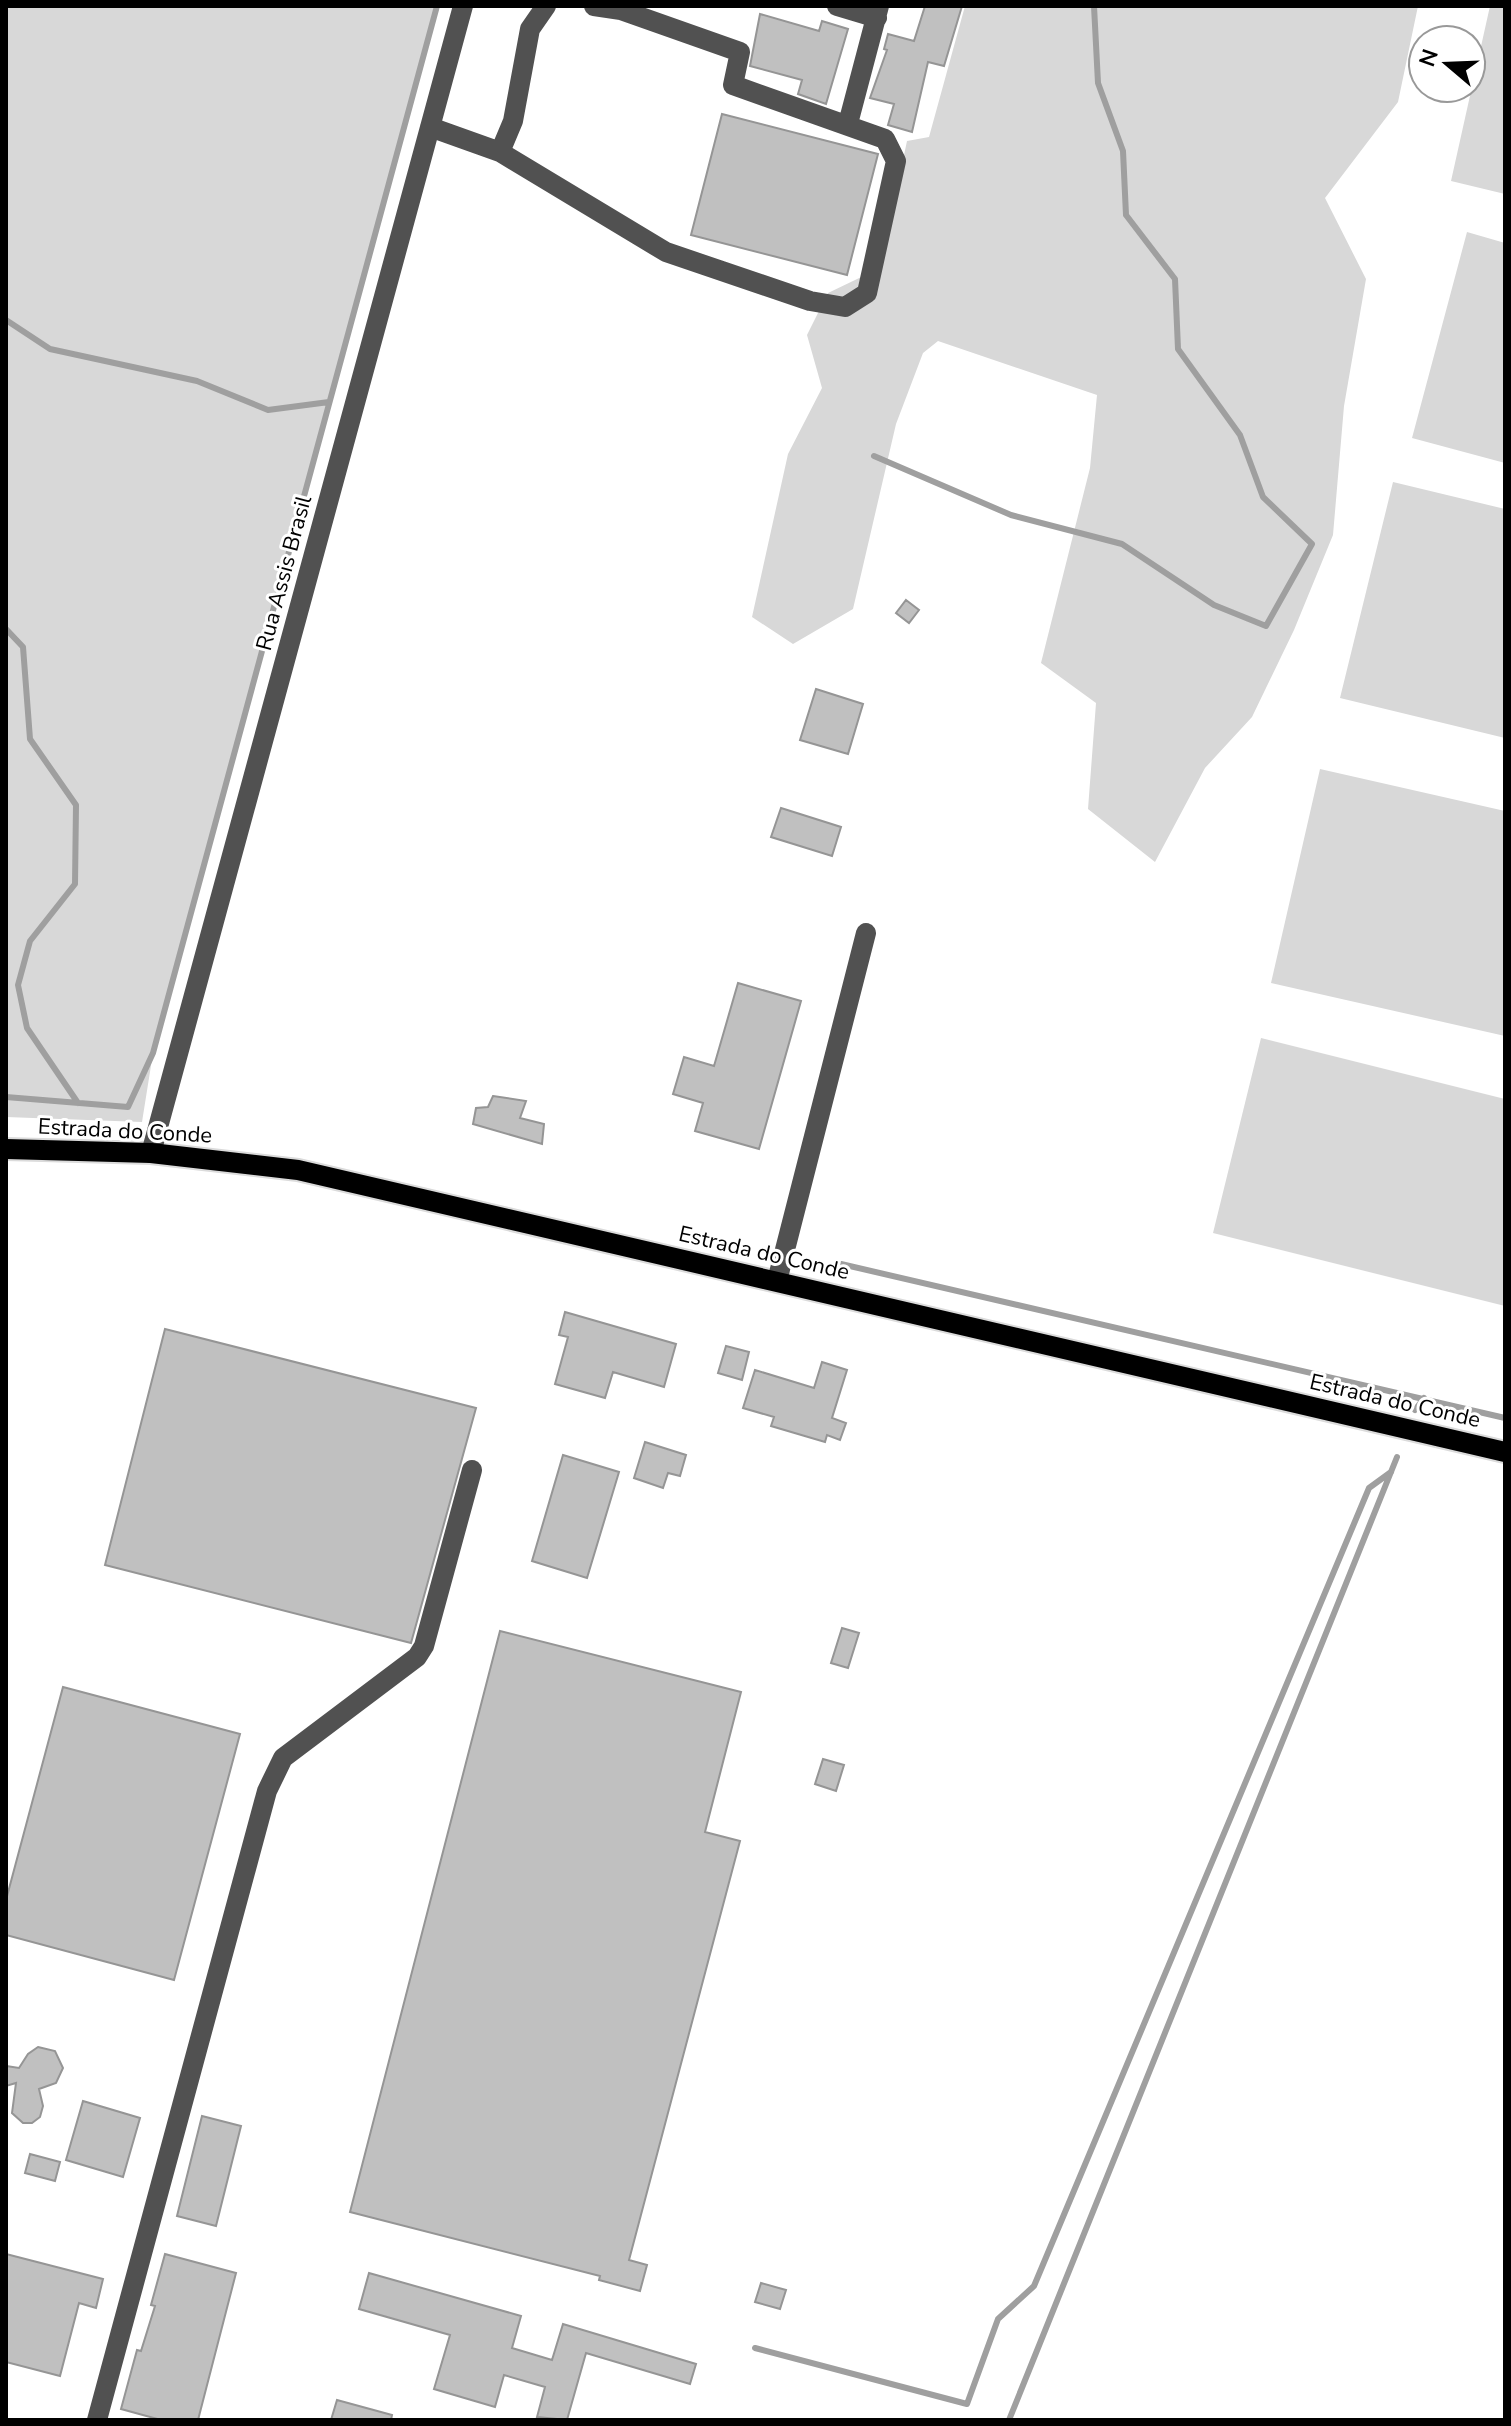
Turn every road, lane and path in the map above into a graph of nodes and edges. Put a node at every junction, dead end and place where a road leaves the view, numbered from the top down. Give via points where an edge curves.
1 (463, 6) edge
2 (546, 6) edge
3 (594, 6) edge
4 (837, 6) edge
5 (878, 12) edge
6 (850, 116) dead end
7 (430, 127) junction
8 (500, 152) junction
9 (866, 933) dead end
10 (6, 1149) edge
11 (151, 1153) junction
12 (777, 1281) junction
13 (1505, 1452) edge
14 (472, 1470) dead end
15 (97, 2420) edge

1 - 7 street, Rua Assis Brasil
2 - 8 street via 530,29 513,121
3 - 8 street via 621,10 740,52 733,85 885,139 896,161 867,293 845,307 810,301 666,252
4 - 5 street
5 - 6 street
7 - 8 street
7 - 11 street, Rua Assis Brasil
9 - 12 street
10 - 11 main road, Estrada do Conde
11 - 12 main road, Estrada do Conde via 298,1170
12 - 13 main road, Estrada do Conde
14 - 15 street via 417,1657 283,1758 267,1791

